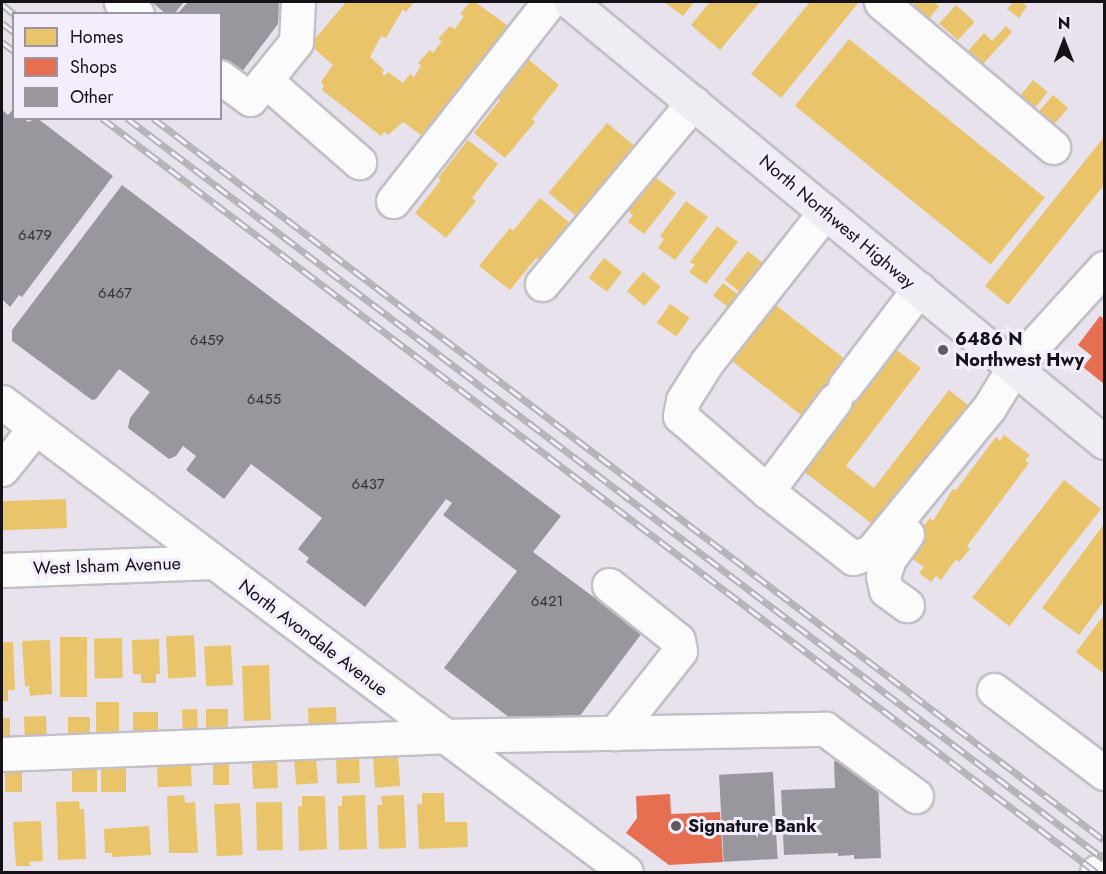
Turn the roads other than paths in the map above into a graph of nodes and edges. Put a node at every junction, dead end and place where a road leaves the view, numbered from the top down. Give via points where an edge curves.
1 (121, 2) edge
2 (298, 2) edge
3 (549, 2) edge
4 (570, 2) edge
5 (881, 2) edge
6 (134, 12) edge
7 (222, 78) edge
8 (257, 89) junction
9 (693, 103) junction
10 (1053, 147) dead end
11 (359, 162) dead end
12 (393, 201) dead end
13 (825, 212) junction
14 (1104, 268) edge
15 (542, 284) dead end
16 (919, 289) junction
17 (1023, 374) junction
18 (2, 402) edge
19 (35, 428) junction
20 (1104, 442) edge
21 (2, 469) edge
22 (767, 491) junction
23 (213, 562) junction
24 (2, 570) edge
25 (609, 585) dead end
26 (907, 605) dead end
27 (994, 690) dead end
28 (615, 733) junction
29 (445, 736) junction
30 (2, 754) edge
31 (1104, 773) edge
32 (916, 796) dead end
33 (1104, 870) edge
34 (626, 873) edge
35 (1097, 873) edge

1 - 6 street
2 - 8 street via 296,42
3 - 12 street
4 - 9 main road, North Northwest Highway
5 - 10 street
7 - 8 street
8 - 11 street
9 - 13 main road, North Northwest Highway
9 - 15 street
13 - 16 main road, North Northwest Highway
13 - 22 street via 707,362 683,400 680,416
14 - 17 street
16 - 17 main road, North Northwest Highway
16 - 22 street
17 - 20 main road, North Northwest Highway
17 - 22 street via 989,408 872,552 853,558
17 - 26 street via 889,559 883,576 886,590
18 - 19 street, North Avondale Avenue
19 - 21 street
19 - 23 street, North Avondale Avenue
23 - 24 street, West Isham Avenue
23 - 29 street, North Avondale Avenue
25 - 28 street via 678,639 680,651
27 - 31 street
28 - 29 street
28 - 32 street via 825,729
29 - 30 street
29 - 34 street, North Avondale Avenue
33 - 35 street

